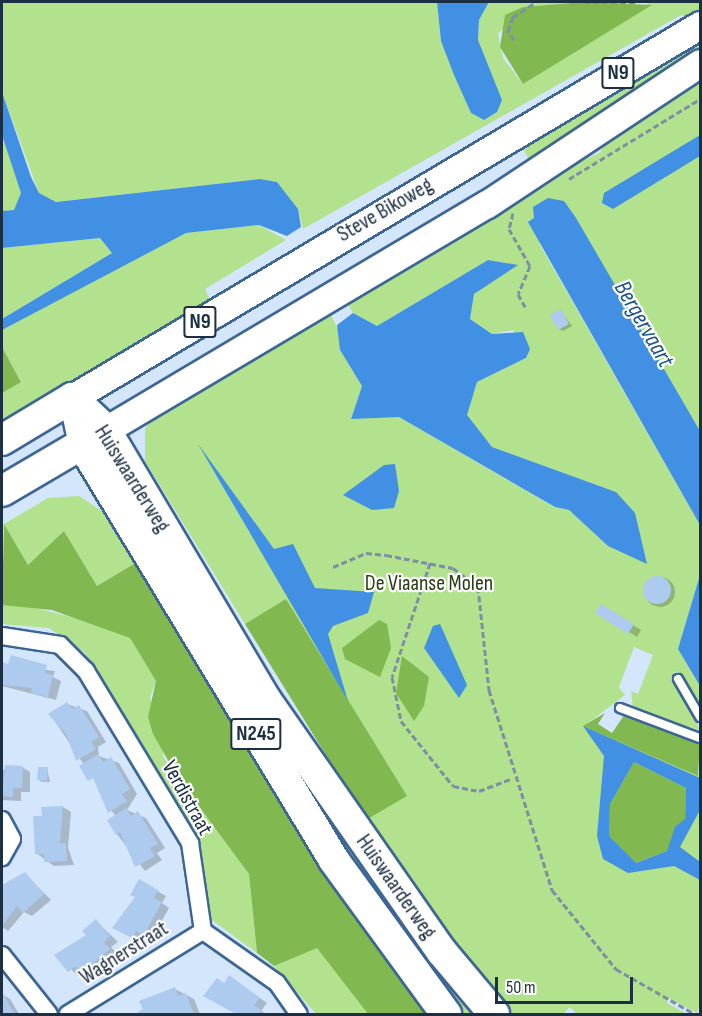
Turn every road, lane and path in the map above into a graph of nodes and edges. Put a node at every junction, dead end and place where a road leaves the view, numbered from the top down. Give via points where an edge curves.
1 (536, 2) edge
2 (584, 2) edge
3 (638, 2) edge
4 (700, 25) edge
5 (514, 40) dead end
6 (700, 63) edge
7 (700, 99) edge
8 (563, 183) dead end
9 (523, 205) dead end
10 (527, 310) dead end
11 (72, 398) junction
12 (93, 436) junction
13 (2, 440) edge
14 (2, 491) edge
15 (430, 564) junction
16 (333, 567) dead end
17 (2, 636) edge
18 (678, 679) dead end
19 (620, 708) dead end
20 (700, 717) edge
21 (700, 738) edge
22 (513, 778) junction
23 (2, 820) edge
24 (2, 856) edge
25 (203, 931) junction
26 (2, 955) edge
27 (49, 1014) edge
28 (68, 1014) edge
29 (299, 1014) edge
30 (446, 1014) edge
31 (494, 1014) edge
32 (695, 1014) edge

1 - 5 path via 513,17 508,31
2 - 3 path
4 - 11 main road, Steve Bikoweg / N9
6 - 12 main road, Steve Bikoweg / N9 via 488,204
7 - 8 path
9 - 10 path via 513,210 509,229 530,266 518,294
11 - 12 highway, Huiswaarderweg / N245
11 - 13 highway, N9
12 - 14 highway, N9
12 - 30 highway, Huiswaarderweg / N245 via 333,859
12 - 31 highway, Huiswaarderweg / N245 via 266,700 442,952
15 - 16 path via 366,553
15 - 22 path via 453,568 478,587 489,690
15 - 22 path via 392,676 401,721 453,786 478,791
17 - 25 street, Verdistraat via 60,645 86,671 190,843
18 - 20 lane
19 - 21 lane
22 - 32 path via 552,890 567,914 616,969
23 - 24 street via 12,839
25 - 28 street, Wagnerstraat
25 - 29 street via 277,983
26 - 27 street

